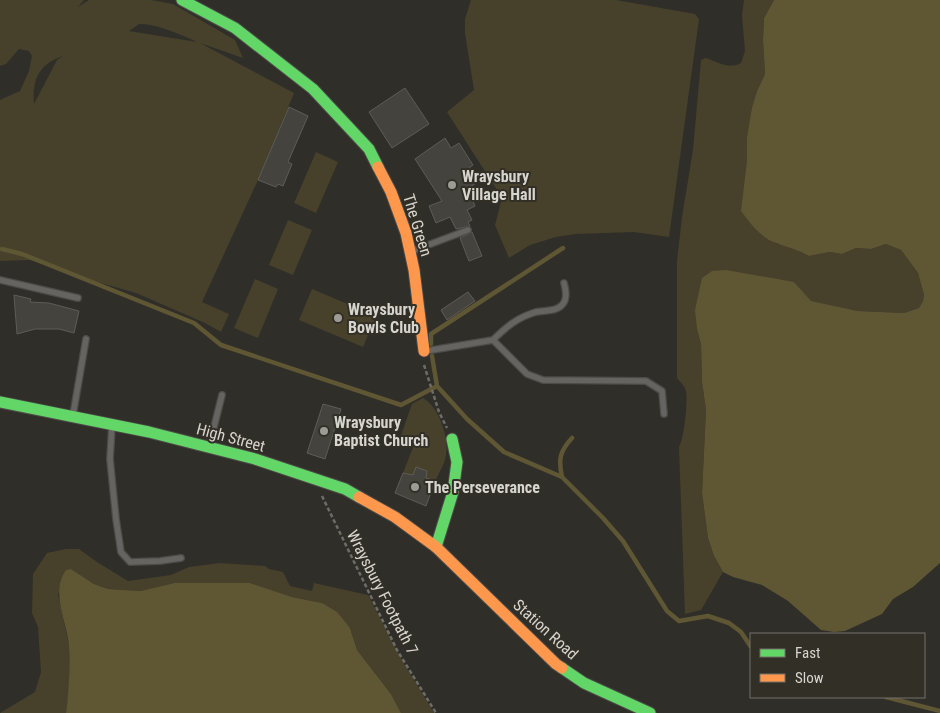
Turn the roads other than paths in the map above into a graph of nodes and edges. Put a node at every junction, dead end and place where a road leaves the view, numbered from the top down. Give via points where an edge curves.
1 (182, 0) edge
2 (468, 230) dead end
3 (410, 252) junction
4 (0, 280) edge
5 (564, 283) dead end
6 (78, 298) dead end
7 (86, 339) dead end
8 (493, 340) junction
9 (424, 351) joint
10 (222, 395) dead end
11 (0, 402) edge
12 (664, 414) dead end
13 (72, 417) junction
14 (112, 425) junction
15 (452, 439) road end
16 (209, 447) junction
17 (436, 547) junction
18 (180, 558) dead end
19 (650, 713) edge

1 - 3 street, The Green via 235,28 313,89 369,149 391,192
2 - 3 lane
3 - 9 street, The Green
4 - 6 lane
5 - 8 lane via 564,304 517,320
7 - 13 lane
8 - 9 lane
8 - 12 lane via 528,374 543,380 646,381 662,391
10 - 16 lane
11 - 13 street, High Street
13 - 14 street, High Street
14 - 16 street, High Street
14 - 18 lane via 110,458 121,552 130,562
15 - 17 street via 457,462 453,492
16 - 17 street, High Street via 345,490 395,517
17 - 19 street, Station Road via 556,664 584,683

